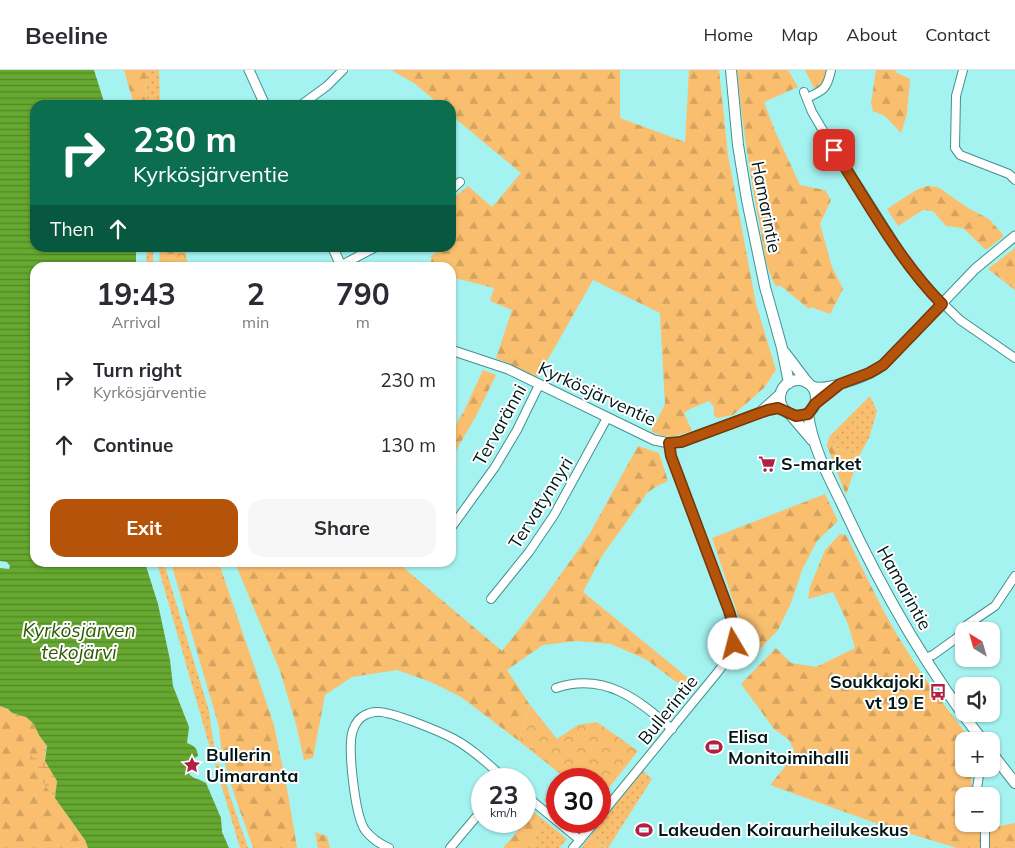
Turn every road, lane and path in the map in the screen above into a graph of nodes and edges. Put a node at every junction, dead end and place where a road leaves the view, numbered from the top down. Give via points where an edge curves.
1 (249, 70) edge
2 (343, 70) edge
3 (731, 70) edge
4 (831, 70) edge
5 (963, 70) edge
6 (263, 100) edge
7 (308, 100) edge
8 (1015, 180) edge
9 (460, 182) dead end
10 (456, 186) edge
11 (1015, 236) edge
12 (367, 252) edge
13 (349, 262) edge
14 (942, 304) junction
15 (782, 348) junction
16 (456, 351) edge
17 (1015, 358) edge
18 (789, 383) junction
19 (809, 384) junction
20 (840, 384) junction
21 (539, 385) junction
22 (781, 392) junction
23 (815, 404) junction
24 (787, 412) junction
25 (758, 413) junction
26 (808, 414) junction
27 (607, 418) junction
28 (813, 440) junction
29 (669, 443) junction
30 (456, 521) edge
31 (1015, 576) edge
32 (492, 598) dead end
33 (925, 658) junction
34 (556, 688) dead end
35 (672, 729) junction
36 (976, 732) edge
37 (1000, 764) edge
38 (492, 768) edge
39 (1015, 783) edge
40 (611, 803) edge
41 (536, 804) edge
42 (471, 823) edge
43 (985, 832) edge
44 (586, 833) edge
45 (580, 840) junction
46 (389, 848) edge
47 (450, 848) edge
48 (573, 848) edge
49 (985, 848) edge

1 - 6 street
2 - 7 street
3 - 15 main road, Hamarintie via 747,200 765,287
4 - 14 street via 824,90 805,95 824,134 898,249
5 - 8 street via 956,96 955,148 960,155 1009,174
9 - 10 street
11 - 14 street via 975,268
12 - 13 street
14 - 17 street
14 - 20 street via 877,370
15 - 18 main road, Hamarintie
15 - 19 main road, Hamarintie
16 - 21 street, Kyrkösjärventie via 498,364
18 - 19 main road via 801,380
18 - 22 main road
19 - 20 street via 818,388
19 - 23 main road via 815,392
20 - 23 street
21 - 27 street, Kyrkösjärventie
21 - 30 street, Tervaränni via 495,467
22 - 24 main road via 781,405
22 - 25 street, Kyrkösjärventie
23 - 26 main road
24 - 25 street, Kyrkösjärventie via 778,408
24 - 26 main road via 796,416
24 - 28 main road, Hamarintie
25 - 29 street, Kyrkösjärventie via 681,442
26 - 28 main road, Hamarintie
27 - 29 street, Kyrkösjärventie via 654,440
27 - 32 street, Tervatynnyri via 554,515
28 - 33 main road, Hamarintie via 864,552
29 - 35 street, Bullerintie via 734,628 734,644 724,664
31 - 33 street via 995,606 967,625 958,637
33 - 36 main road, Hamarintie
34 - 35 street via 570,683 587,683 619,690
35 - 40 street, Bullerintie
37 - 39 main road
38 - 46 street via 448,736 388,713 376,712 358,720 351,740 359,816 374,840
41 - 45 street
42 - 47 street
43 - 49 street
44 - 45 street
45 - 48 street

